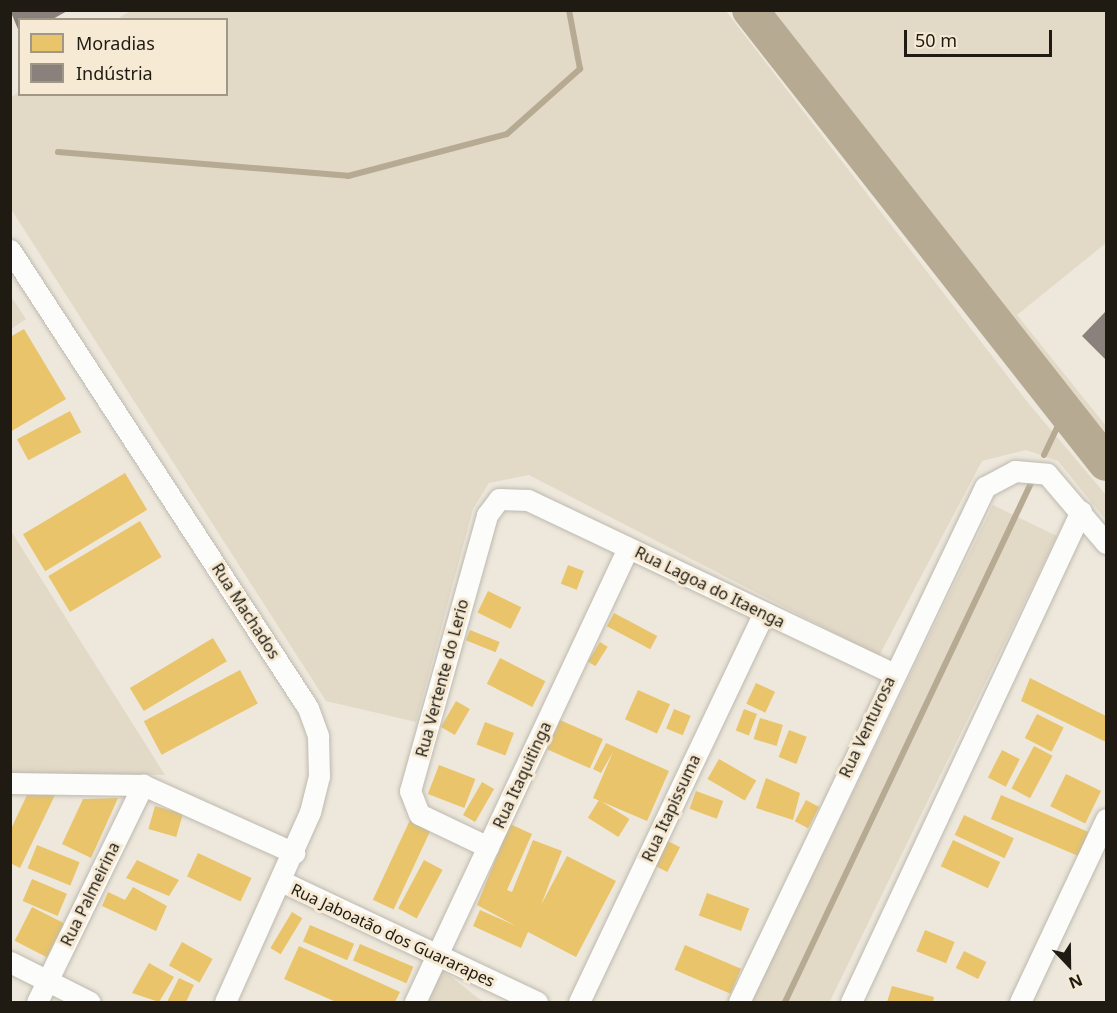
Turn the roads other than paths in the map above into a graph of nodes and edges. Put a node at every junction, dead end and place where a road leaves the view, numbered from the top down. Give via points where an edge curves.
1 (10, 250) edge
2 (528, 500) joint
3 (1081, 511) junction
4 (1107, 543) edge
5 (628, 548) junction
6 (763, 614) junction
7 (892, 673) junction
8 (10, 783) edge
9 (143, 785) junction
10 (1107, 819) edge
11 (488, 847) junction
12 (294, 853) junction
13 (283, 882) junction
14 (437, 955) junction
15 (10, 962) edge
16 (48, 980) junction
17 (37, 1002) edge
18 (90, 1002) edge
19 (225, 1002) edge
20 (415, 1002) edge
21 (537, 1002) edge
22 (579, 1002) edge
23 (739, 1002) edge
24 (851, 1002) edge
25 (1020, 1002) edge

1 - 12 street, Rua Machados via 309,708 320,754 319,776
2 - 5 street, Rua Lagoa do Itaenga
2 - 11 street, Rua Vertente do Lerio via 499,499 487,515 410,791 419,814
3 - 4 street
3 - 7 street, Rua Venturosa via 1047,474 1015,471 985,487
3 - 24 street
5 - 6 street, Rua Lagoa do Itaenga
5 - 11 street, Rua Itaquitinga
6 - 7 street, Rua Lagoa do Itaenga
6 - 22 street, Rua Itapissuma
7 - 23 street, Rua Venturosa
8 - 9 street
9 - 12 street
9 - 16 street, Rua Palmeirina
10 - 25 street
11 - 14 street, Rua Itaquitinga
12 - 13 street, Rua Machados
13 - 14 street, Rua Jaboatão dos Guararapes
13 - 19 street, Rua Machados
14 - 20 street, Rua Itaquitinga
14 - 21 street, Rua Jaboatão dos Guararapes
15 - 16 street
16 - 17 street, Rua Palmeirina
16 - 18 street

